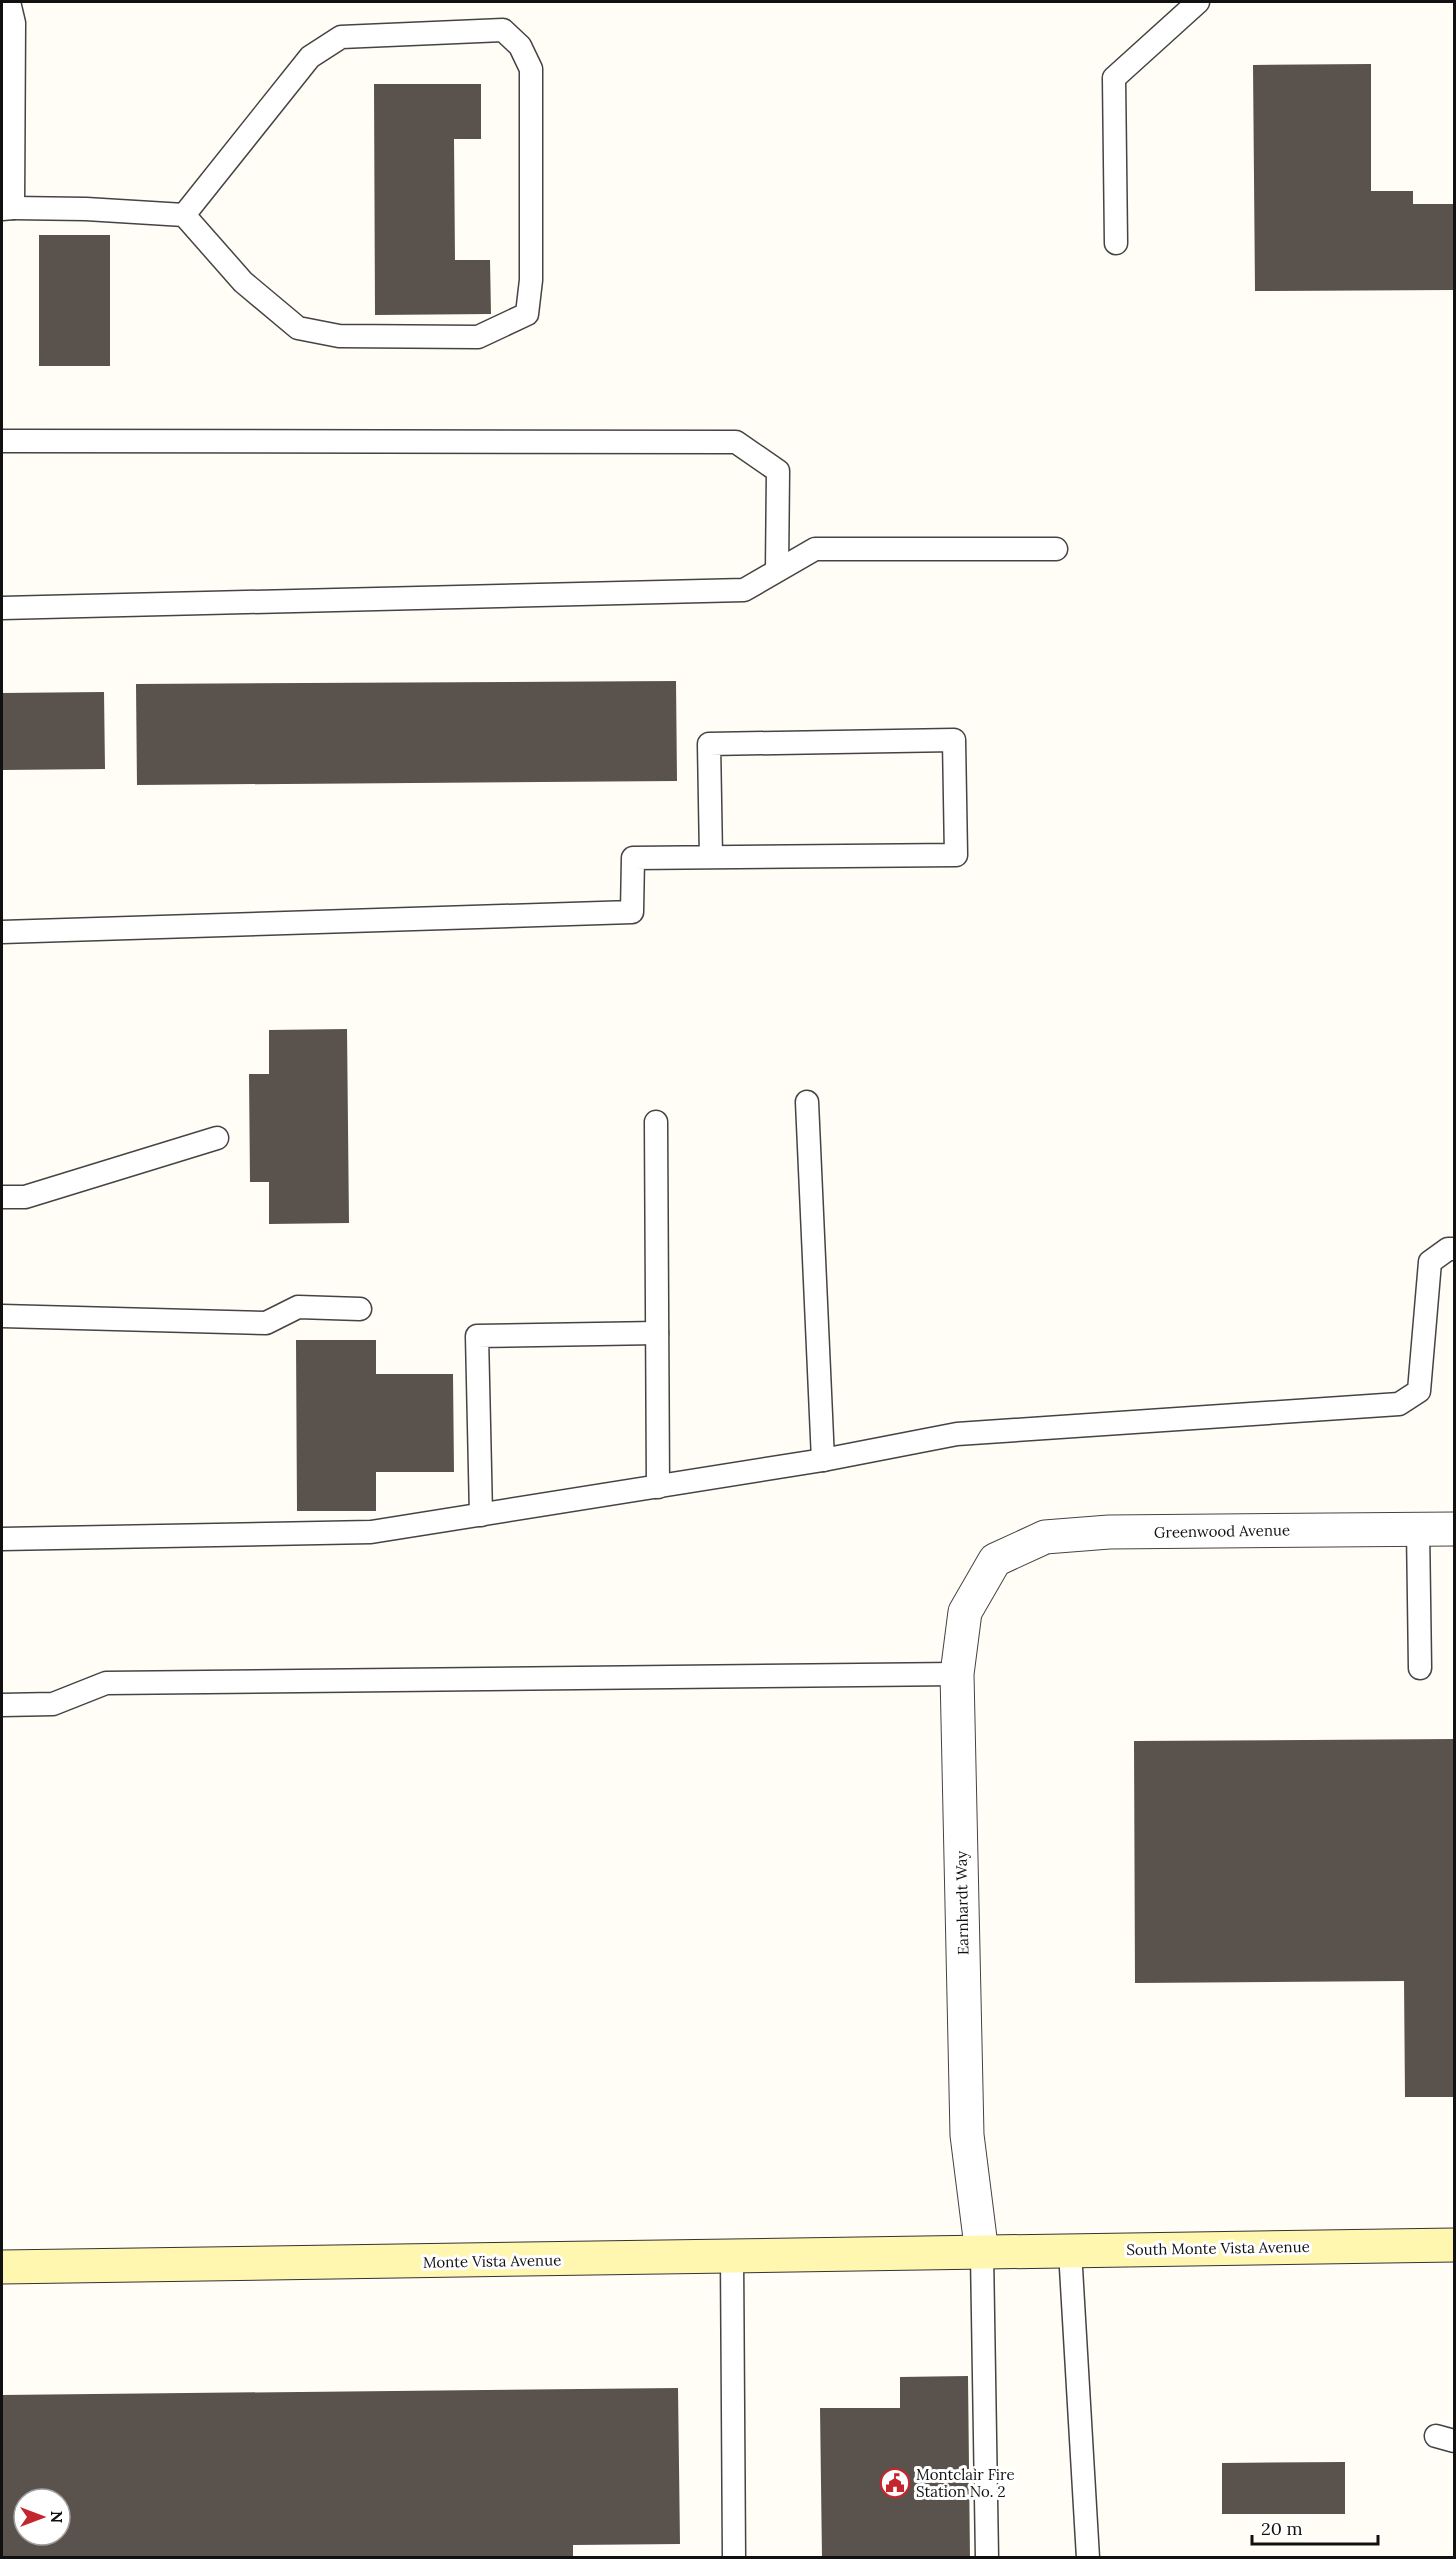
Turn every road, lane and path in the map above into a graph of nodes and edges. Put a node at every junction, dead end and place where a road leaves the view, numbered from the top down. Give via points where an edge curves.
1 (9, 2) edge
2 (1198, 2) edge
3 (8, 208) edge
4 (184, 215) junction
5 (1116, 243) dead end
6 (2, 441) edge
7 (1056, 549) dead end
8 (777, 570) junction
9 (2, 608) edge
10 (711, 857) junction
11 (2, 932) edge
12 (807, 1102) dead end
13 (656, 1122) dead end
14 (217, 1138) dead end
15 (2, 1197) edge
16 (1455, 1249) edge
17 (360, 1309) dead end
18 (2, 1316) edge
19 (657, 1333) junction
20 (823, 1460) junction
21 (658, 1486) junction
22 (481, 1515) junction
23 (1418, 1529) junction
24 (1455, 1529) edge
25 (2, 1539) edge
26 (995, 1560) joint
27 (1420, 1668) dead end
28 (957, 1674) junction
29 (2, 1705) edge
30 (1455, 2245) edge
31 (1070, 2250) junction
32 (982, 2254) junction
33 (732, 2257) junction
34 (2, 2267) edge
35 (734, 2558) edge
36 (987, 2558) edge
37 (1088, 2558) edge

1 - 3 lane via 14,23
2 - 5 lane via 1114,78
3 - 4 lane
4 - 4 lane via 310,57 341,37 503,30 520,46 531,69 531,280 527,314 503,327 478,337 339,336 298,328 243,282
6 - 8 lane via 736,442 778,471
7 - 8 lane via 815,549
8 - 9 lane via 744,590
10 - 10 lane via 709,744 954,740 956,855
10 - 11 lane via 633,858 632,912
12 - 20 lane
13 - 19 lane
14 - 15 lane via 25,1197
16 - 20 lane via 1448,1249 1430,1262 1419,1391 1400,1404 957,1434
17 - 18 lane via 298,1307 266,1323
19 - 21 lane
19 - 22 lane via 477,1336
20 - 21 lane
21 - 22 lane
22 - 25 lane via 370,1532
23 - 24 street, Greenwood Avenue
23 - 26 street, Greenwood Avenue via 1109,1532 1044,1537
23 - 27 lane
26 - 28 street, Earnhardt Way via 965,1612
28 - 29 lane via 106,1683 53,1704
28 - 32 street, Earnhardt Way via 967,2135
30 - 31 main road, South Monte Vista Avenue
31 - 32 main road, South Monte Vista Avenue
31 - 37 lane
32 - 33 main road, Monte Vista Avenue
32 - 36 lane
33 - 34 main road, Monte Vista Avenue
33 - 35 lane

